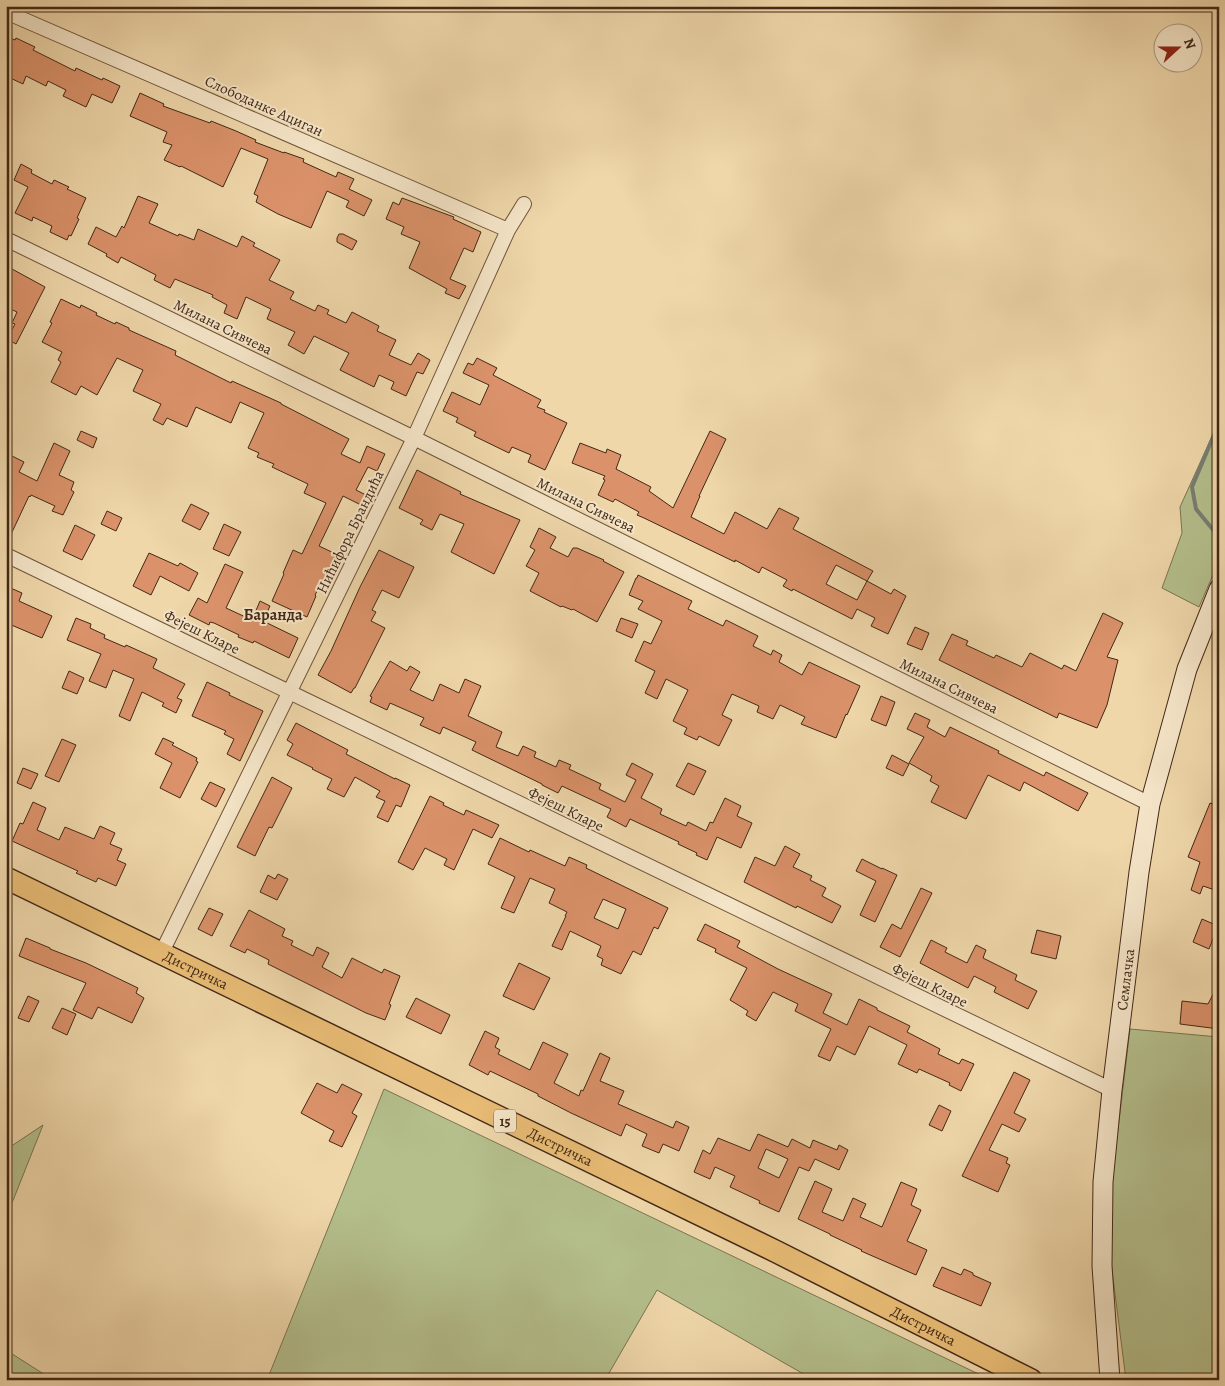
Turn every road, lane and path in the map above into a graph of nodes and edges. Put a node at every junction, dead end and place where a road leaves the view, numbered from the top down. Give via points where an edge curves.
1 (6, 12) edge
2 (524, 204) dead end
3 (508, 230) junction
4 (6, 239) edge
5 (414, 438) junction
6 (6, 555) edge
7 (1219, 590) edge
8 (289, 692) junction
9 (1150, 804) junction
10 (6, 878) edge
11 (161, 954) junction
12 (1112, 1090) junction
13 (1031, 1380) edge
14 (1110, 1380) edge

1 - 3 street, Слободанке Ациган
2 - 3 street, Нићифора Брандића
3 - 5 street, Нићифора Брандића
4 - 5 street, Милана Сивчева
5 - 8 street, Нићифора Брандића
5 - 9 street, Милана Сивчева
6 - 8 street, Фејеш Кларе
7 - 9 main road, Семлачка via 1187,669
8 - 11 street, Нићифора Брандића
8 - 12 street, Фејеш Кларе
9 - 12 main road, Семлачка
10 - 11 main road, Дистричка / 15
11 - 13 main road, Дистричка / 15 via 766,1247
12 - 14 main road, Семлачка via 1102,1220

